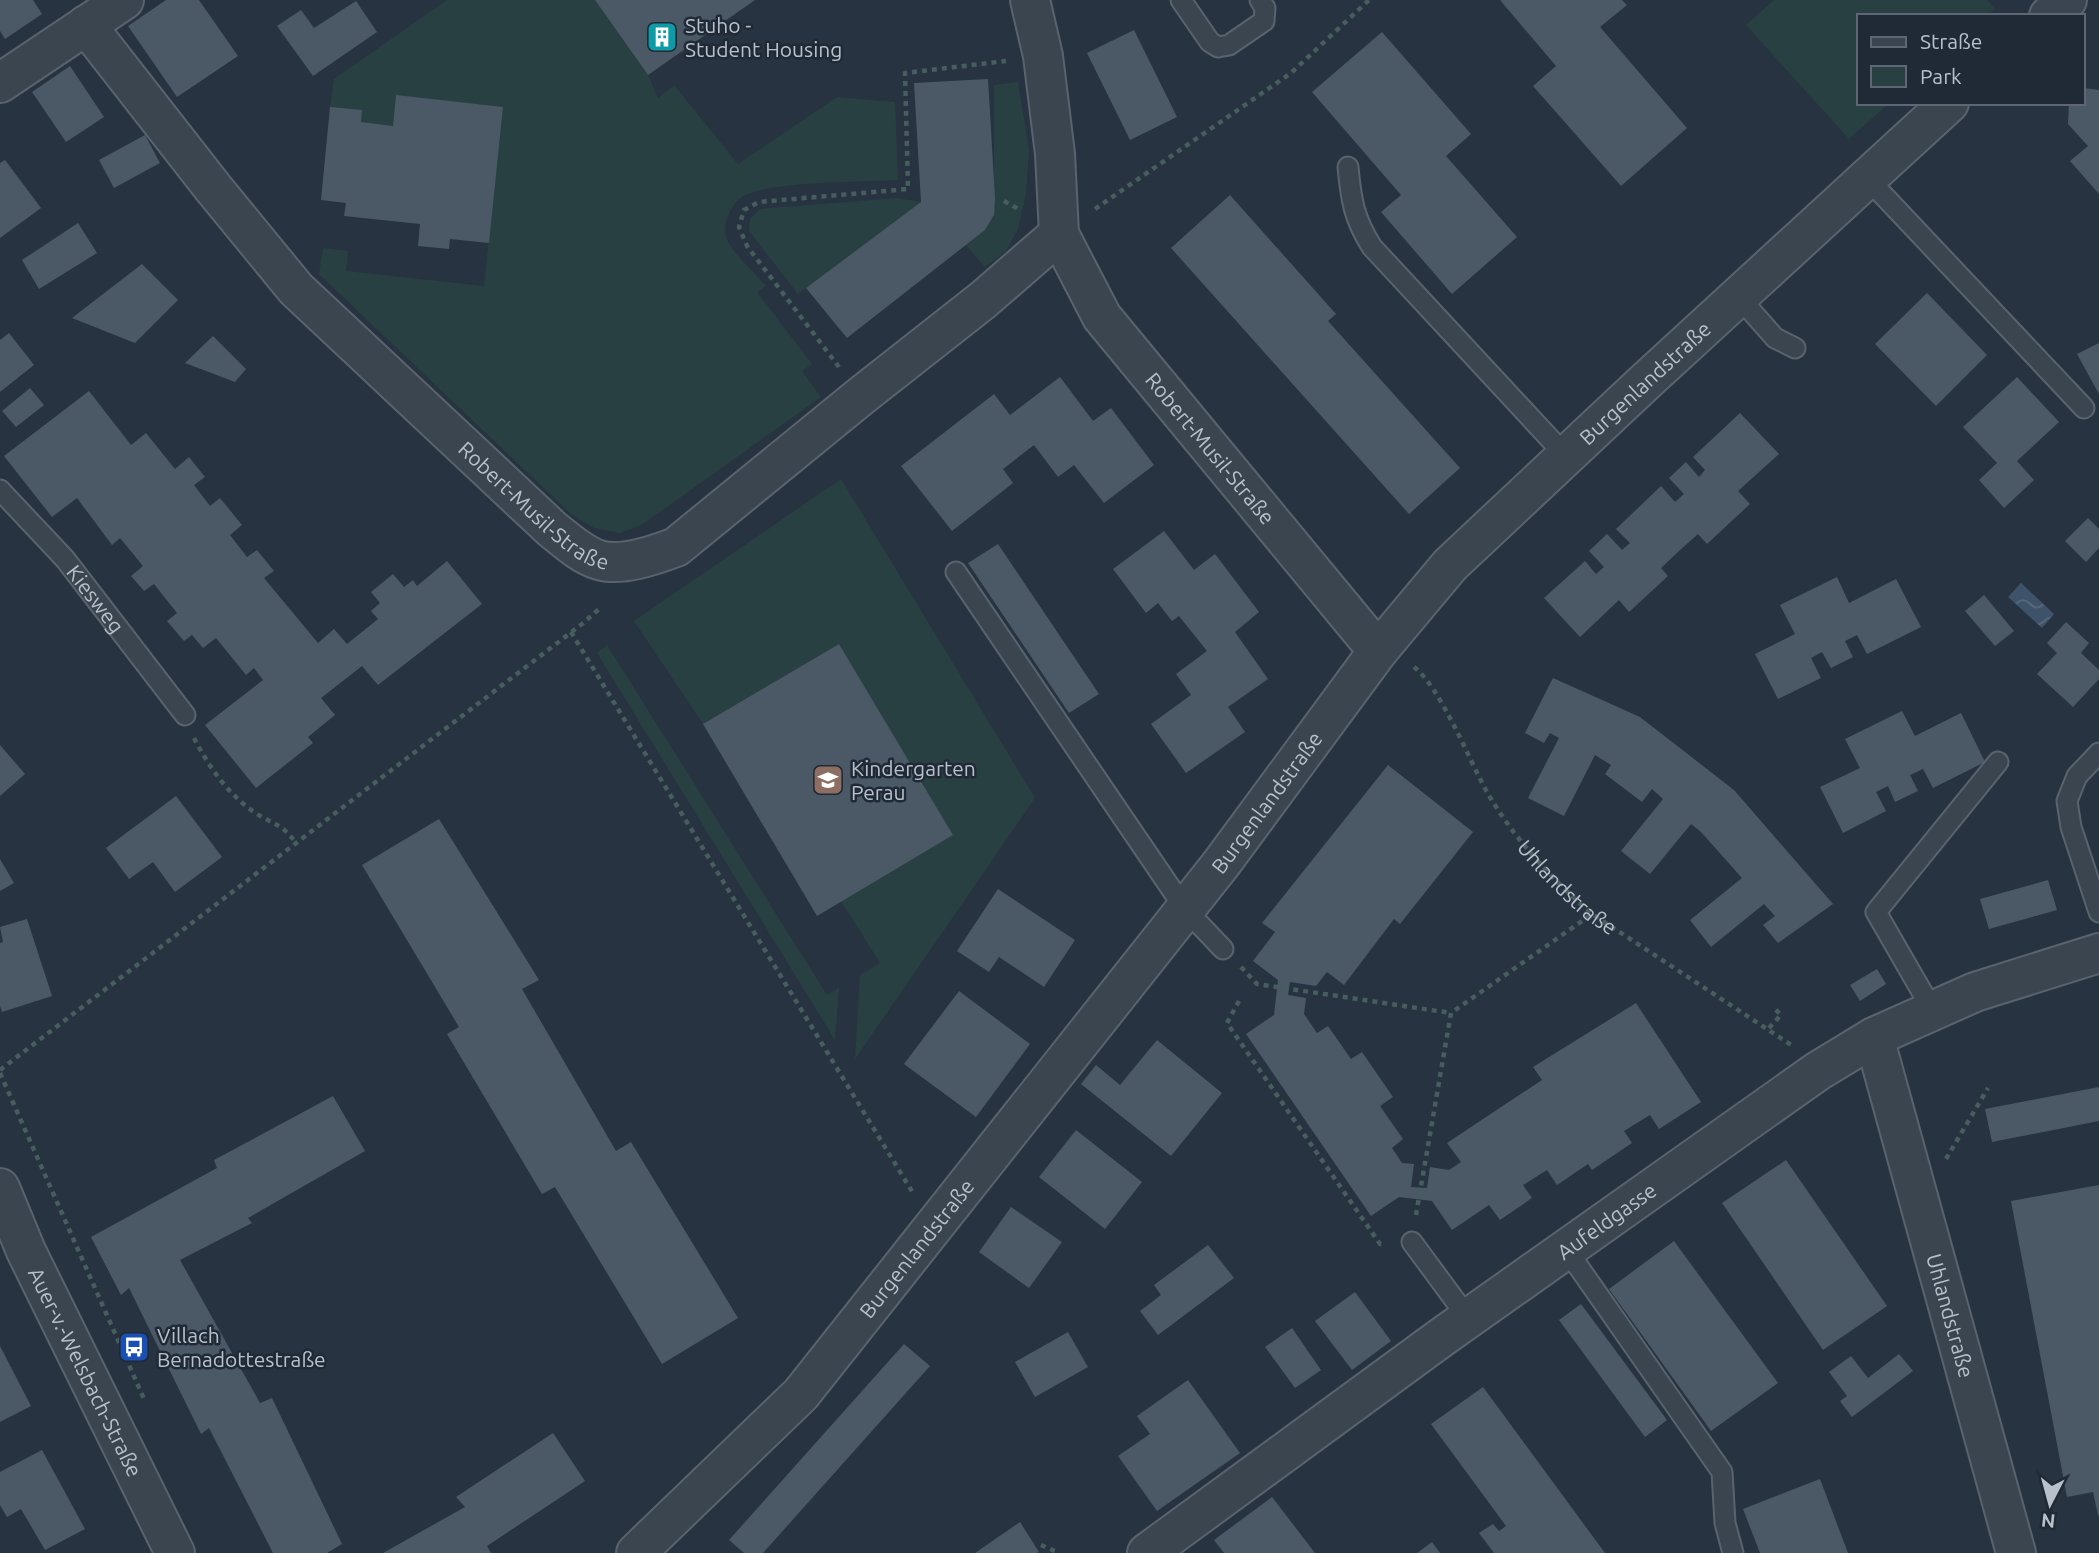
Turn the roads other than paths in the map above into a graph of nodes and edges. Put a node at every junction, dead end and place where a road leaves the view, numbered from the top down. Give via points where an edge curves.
1 (124, 0) edge
2 (1030, 0) edge
3 (1181, 0) edge
4 (1259, 0) edge
5 (2067, 0) edge
6 (2051, 14) edge
7 (86, 25) junction
8 (0, 83) edge
9 (1947, 105) edge
10 (1348, 167) dead end
11 (1867, 178) junction
12 (1059, 234) junction
13 (1738, 296) junction
14 (1795, 348) dead end
15 (2084, 408) dead end
16 (1566, 456) junction
17 (0, 490) edge
18 (956, 572) dead end
19 (1378, 651) junction
20 (185, 715) road end
21 (2099, 753) edge
22 (1998, 762) dead end
23 (1185, 909) junction
24 (2099, 912) edge
25 (1223, 949) road end
26 (2099, 953) edge
27 (1933, 1010) junction
28 (1874, 1037) junction
29 (0, 1188) edge
30 (1412, 1242) road end
31 (1566, 1249) junction
32 (13, 1258) edge
33 (1468, 1318) junction
34 (175, 1553) edge
35 (636, 1553) edge
36 (1147, 1553) edge
37 (1733, 1553) edge
38 (2016, 1553) edge

1 - 7 street
2 - 12 street, Robert-Musil-Straße via 1043,56
3 - 4 lane via 1210,42 1219,47 1264,21 1265,8
5 - 6 street
7 - 8 street
7 - 12 street, Robert-Musil-Straße via 296,289 552,529 601,561 642,560 676,547 984,300
9 - 11 street, Burgenlandstraße
10 - 16 lane via 1352,205 1372,247
11 - 13 street, Burgenlandstraße
11 - 15 lane
12 - 19 street, Robert-Musil-Straße via 1102,317
13 - 14 lane via 1775,338
13 - 16 street, Burgenlandstraße
16 - 19 street, Burgenlandstraße via 1450,565
17 - 20 lane, Kiesweg via 65,559
18 - 23 lane
19 - 23 street, Burgenlandstraße
21 - 24 lane via 2077,776 2067,801
22 - 27 lane via 1876,912
23 - 25 lane
23 - 35 street, Burgenlandstraße via 801,1394
26 - 27 street, Aufeldgasse
27 - 28 street, Aufeldgasse
28 - 31 street, Aufeldgasse via 1818,1070
28 - 38 street, Uhlandstraße
29 - 32 street, Auer-v.-Welsbach-Straße
30 - 33 lane
31 - 33 street, Aufeldgasse
31 - 37 lane via 1722,1472 1725,1523
32 - 34 street, Auer-v.-Welsbach-Straße
33 - 36 street, Aufeldgasse

